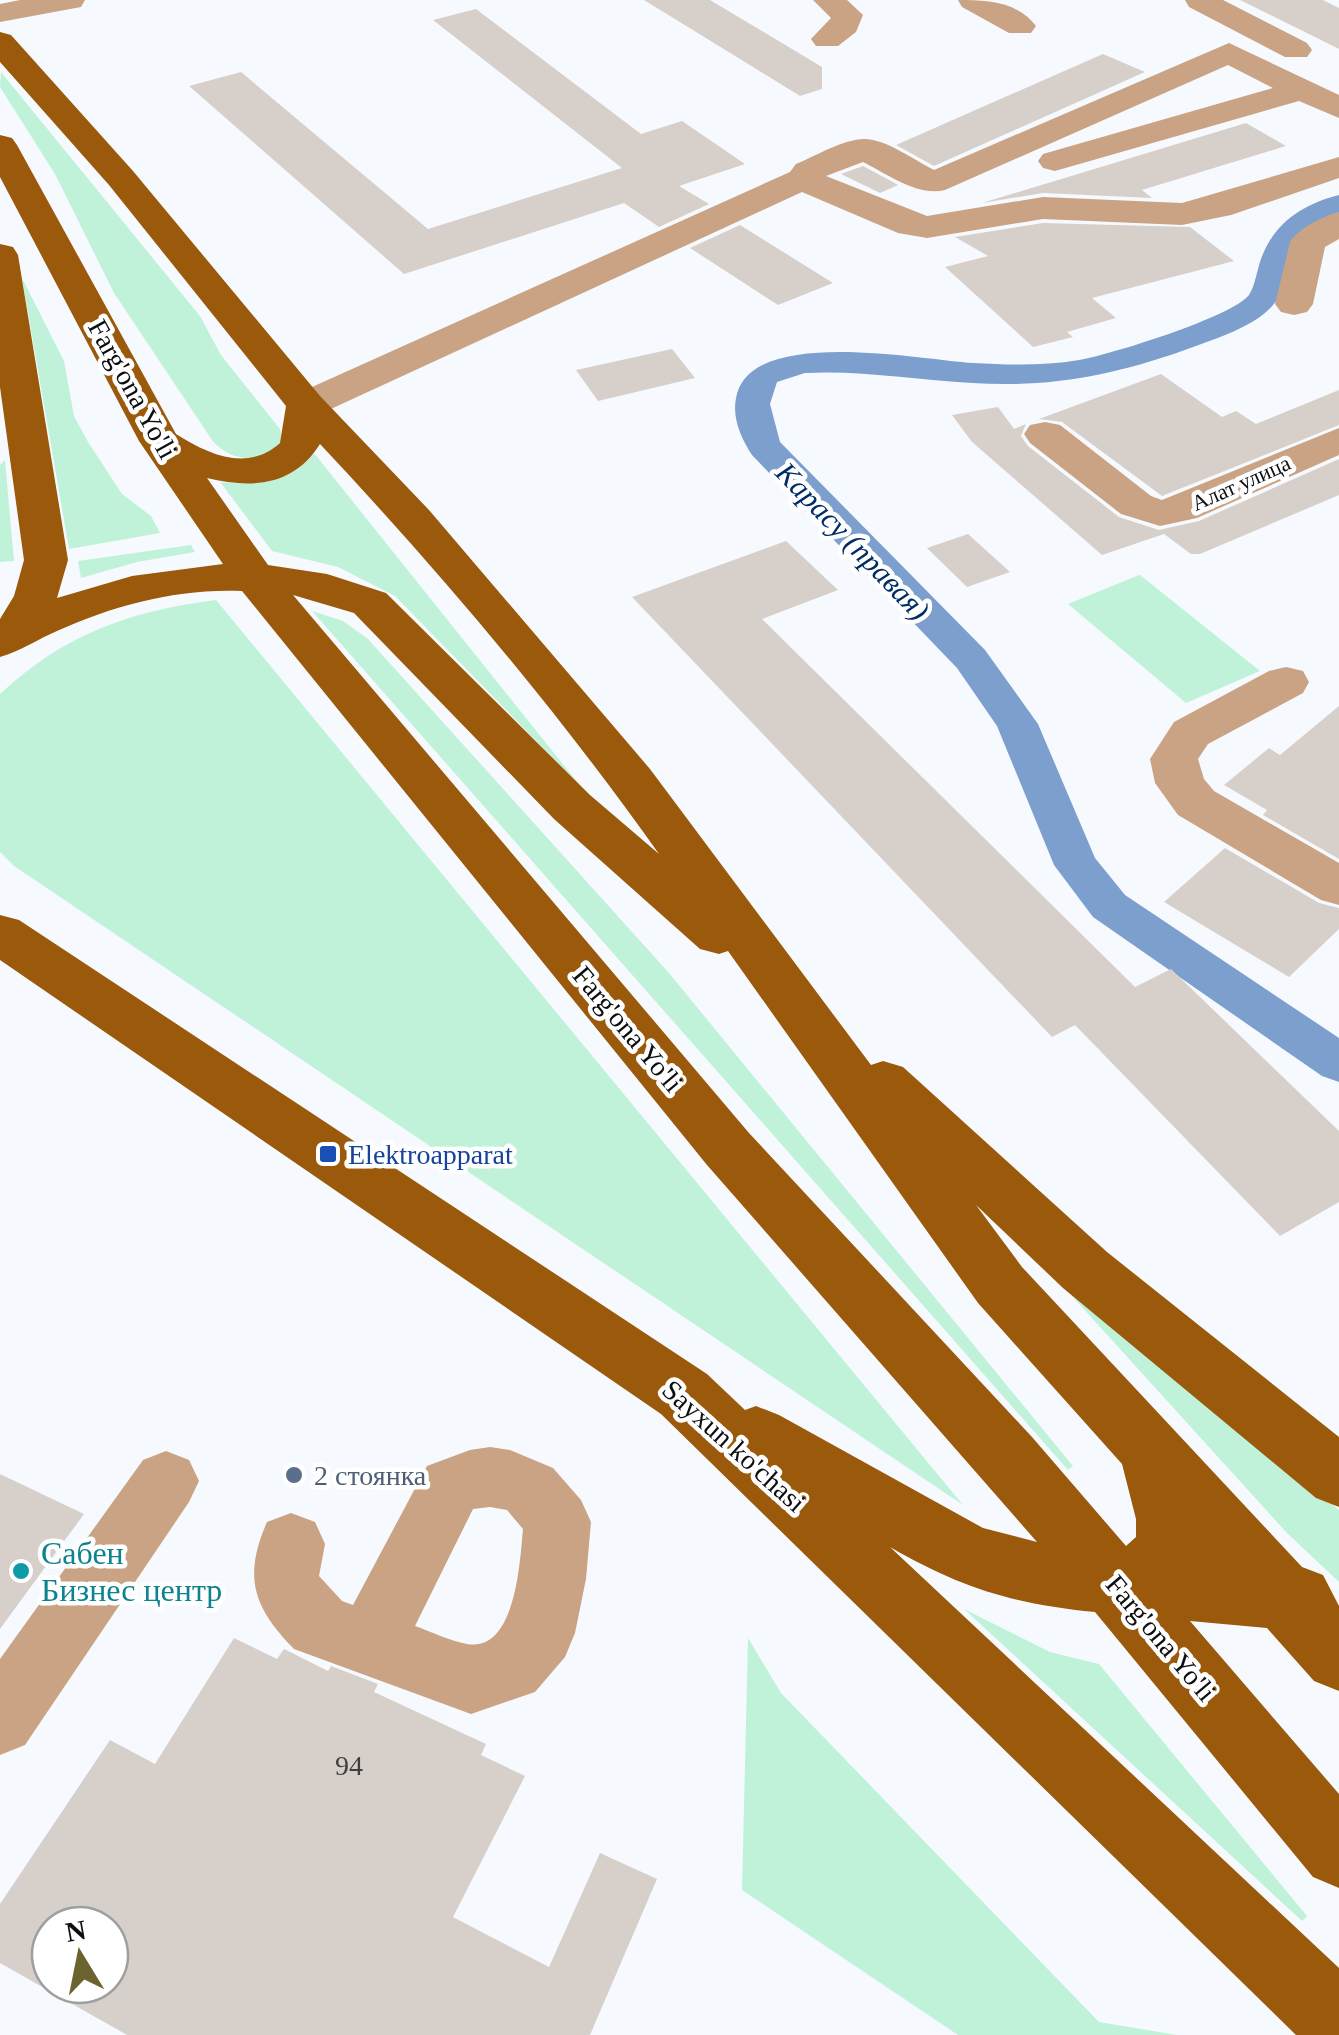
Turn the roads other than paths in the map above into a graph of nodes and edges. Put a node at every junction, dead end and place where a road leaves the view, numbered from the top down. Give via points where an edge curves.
1 (70, 0) edge
2 (828, 0) edge
3 (973, 0) edge
4 (1200, 0) edge
5 (0, 14) edge
6 (1020, 26) dead end
7 (827, 40) dead end
8 (0, 42) edge
9 (1312, 76) junction
10 (1339, 108) edge
11 (0, 146) edge
12 (1339, 167) edge
13 (802, 179) junction
14 (933, 184) junction
15 (1339, 222) edge
16 (0, 255) edge
17 (1294, 304) dead end
18 (16, 380) junction
19 (306, 405) junction
20 (0, 422) edge
21 (1045, 434) dead end
22 (1339, 440) edge
23 (160, 441) junction
24 (255, 578) junction
25 (8, 638) edge
26 (1286, 682) dead end
27 (1339, 887) edge
28 (0, 916) edge
29 (0, 934) edge
30 (0, 962) edge
31 (61, 974) junction
32 (792, 999) junction
33 (684, 1394) junction
34 (1146, 1445) junction
35 (1339, 1477) edge
36 (166, 1481) dead end
37 (291, 1544) dead end
38 (1114, 1581) junction
39 (1310, 1601) edge
40 (368, 1646) dead end
41 (1339, 1657) edge
42 (0, 1720) edge
43 (1339, 1851) edge
44 (1339, 2022) edge

1 - 5 street
2 - 7 street via 847,16
3 - 6 street
4 - 9 street
8 - 19 main road
9 - 10 street
9 - 14 street via 948,192
9 - 14 street via 1228,54
11 - 23 main road, Farg'ona Yo'li
12 - 13 street via 1182,214 1043,208 927,227
13 - 14 street via 864,149
13 - 19 street
15 - 17 street via 1308,242
16 - 18 main road
18 - 20 main road
18 - 25 main road via 46,560 36,596
19 - 23 main road via 295,452 264,469 206,466
19 - 32 main road via 414,519 634,782
21 - 22 street, Алат улица via 1136,505 1160,513
23 - 24 main road, Farg'ona Yo'li
24 - 25 main road via 148,587 67,610
24 - 32 main road via 314,584 370,604 572,807
24 - 38 main road, Farg'ona Yo'li via 728,1149
26 - 27 street via 1191,733 1174,758 1180,783 1196,804
28 - 31 main road
29 - 31 main road, Sayxun ko'chasi
30 - 31 main road
31 - 33 main road, Sayxun ko'chasi
32 - 34 main road via 1000,1285
32 - 35 main road via 1085,1270
33 - 38 main road via 970,1556 1024,1572
33 - 44 main road, Sayxun ko'chasi
34 - 38 main road via 1170,1507 1170,1543 1147,1570
34 - 39 main road
36 - 42 street
37 - 40 street via 286,1576 298,1605 319,1626
38 - 39 main road
38 - 43 main road, Farg'ona Yo'li
39 - 41 main road

